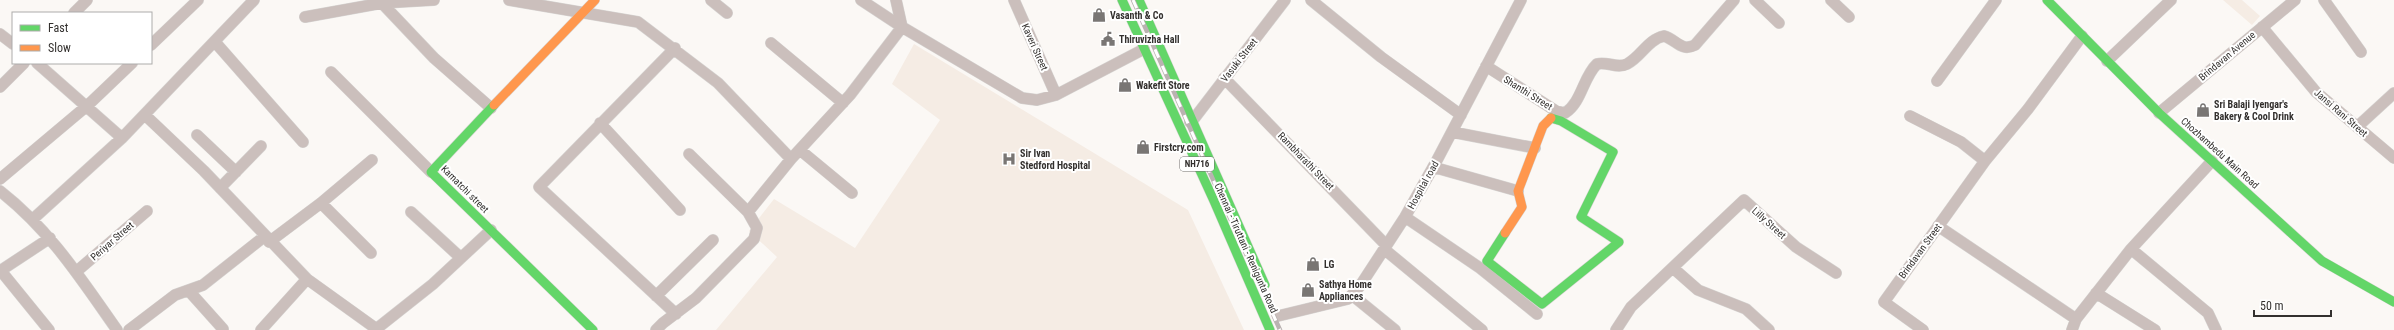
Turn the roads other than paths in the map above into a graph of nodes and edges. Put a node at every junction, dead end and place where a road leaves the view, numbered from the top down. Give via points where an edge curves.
1 (87, 0) edge
2 (198, 0) edge
3 (254, 0) edge
4 (434, 0) edge
5 (509, 0) edge
6 (514, 0) edge
7 (595, 0) edge
8 (711, 0) edge
9 (861, 0) edge
10 (896, 0) edge
11 (1014, 0) edge
12 (1122, 0) edge
13 (1285, 0) edge
14 (1311, 0) edge
15 (1521, 0) edge
16 (1734, 0) edge
17 (1755, 0) edge
18 (1831, 0) edge
19 (1996, 0) edge
20 (2047, 0) edge
21 (2170, 0) edge
22 (2295, 0) edge
23 (2324, 0) edge
24 (380, 1) edge
25 (1142, 2) edge
26 (1127, 11) junction
27 (75, 12) edge
28 (581, 13) junction
29 (727, 13) dead end
30 (305, 17) dead end
31 (1849, 17) dead end
32 (1779, 23) dead end
33 (902, 27) junction
34 (2262, 27) junction
35 (0, 34) edge
36 (2082, 36) junction
37 (215, 42) junction
38 (12, 43) edge
39 (770, 43) dead end
40 (152, 44) edge
41 (675, 48) junction
42 (1144, 49) junction
43 (2361, 52) dead end
44 (2107, 61) junction
45 (23, 64) edge
46 (38, 64) edge
47 (131, 64) edge
48 (1486, 66) junction
49 (331, 72) dead end
50 (1224, 78) junction
51 (1937, 81) dead end
52 (0, 86) edge
53 (2394, 92) edge
54 (1056, 95) junction
55 (843, 103) junction
56 (88, 105) junction
57 (491, 108) junction
58 (2159, 113) junction
59 (145, 115) junction
60 (1461, 115) junction
61 (1910, 116) dead end
62 (1193, 120) junction
63 (600, 123) junction
64 (1180, 127) junction
65 (2357, 127) junction
66 (1452, 132) junction
67 (197, 135) dead end
68 (122, 138) junction
69 (303, 142) dead end
70 (261, 146) dead end
71 (1535, 148) junction
72 (800, 150) junction
73 (689, 154) dead end
74 (2394, 158) edge
75 (791, 159) junction
76 (372, 160) dead end
77 (2212, 161) junction
78 (1985, 162) junction
79 (1433, 167) junction
80 (236, 172) junction
81 (431, 172) junction
82 (0, 179) edge
83 (220, 188) junction
84 (0, 191) edge
85 (1518, 191) junction
86 (852, 194) dead end
87 (321, 203) junction
88 (147, 210) dead end
89 (680, 210) dead end
90 (411, 212) dead end
91 (748, 212) junction
92 (1405, 217) junction
93 (33, 219) junction
94 (1938, 226) junction
95 (490, 230) junction
96 (50, 238) junction
97 (267, 239) junction
98 (713, 240) dead end
99 (1385, 247) junction
100 (2131, 249) junction
101 (371, 253) dead end
102 (460, 258) junction
103 (1673, 268) junction
104 (1, 271) edge
105 (77, 271) junction
106 (1836, 273) dead end
107 (308, 279) junction
108 (189, 291) junction
109 (2096, 293) junction
110 (1269, 294) dead end
111 (1352, 295) junction
112 (656, 296) junction
113 (2394, 302) edge
114 (676, 314) junction
115 (1537, 314) dead end
116 (1278, 316) dead end
117 (2076, 319) junction
118 (591, 328) edge
119 (49, 330) edge
120 (117, 330) edge
121 (129, 330) edge
122 (223, 330) edge
123 (261, 330) edge
124 (376, 330) edge
125 (656, 330) edge
126 (1270, 330) edge
127 (1395, 330) edge
128 (1482, 330) edge
129 (1616, 330) edge
130 (1769, 330) edge
131 (1924, 330) edge
132 (2072, 330) edge
133 (2155, 330) edge
134 (2216, 330) edge

1 - 27 street
2 - 40 street
3 - 37 street
4 - 24 street
5 - 6 street
6 - 28 street
7 - 28 main road, Kamatchi street
8 - 29 street
9 - 33 street
10 - 33 street
11 - 54 street, Kaveri Street
12 - 26 main road, Chennai - Tiruttani - Renigunta Road / NH716
13 - 50 street, Vasuki Street
14 - 60 street via 1381,57
15 - 48 street, Hospital road
16 - 48 street, Shanthi Street via 1695,45 1689,48 1683,48 1664,36 1651,41 1628,63 1620,67 1600,63 1594,66 1573,106 1566,113 1556,111
17 - 32 street
18 - 31 street
19 - 51 street
20 - 36 main road, Chozhambedu Main Road
21 - 44 street
22 - 34 street, Brindavan Avenue
23 - 43 street
24 - 30 street
24 - 57 street via 434,58
25 - 26 street
25 - 62 main road, Chennai - Tiruttani - Renigunta Road / NH716
26 - 42 main road, Chennai - Tiruttani - Renigunta Road / NH716
28 - 41 street via 638,22
28 - 57 main road, Kamatchi street
33 - 54 street via 1022,98 1037,100
33 - 55 street
34 - 58 street, Brindavan Avenue
34 - 65 street, Jansi Rani Street via 2316,92
35 - 38 street
36 - 44 main road, Chozhambedu Main Road
36 - 78 street, Brindavan Street
37 - 59 street
37 - 69 street
39 - 55 street
41 - 63 street
41 - 75 street via 718,83
42 - 54 street
42 - 64 main road, Chennai - Tiruttani - Renigunta Road / NH716
44 - 58 main road, Chozhambedu Main Road
45 - 52 street
46 - 56 street
47 - 56 street
48 - 60 street, Hospital road
49 - 81 street
50 - 62 street, Vasuki Street
50 - 99 street, Rambharathi Street
53 - 65 street
55 - 72 street
56 - 68 street
56 - 82 street
57 - 81 main road, Kamatchi street
58 - 77 main road, Chozhambedu Main Road
59 - 68 street
59 - 83 street
60 - 66 street, Hospital road
61 - 78 street via 1961,142
62 - 64 street
62 - 110 main road, Chennai - Tiruttani - Renigunta Road / NH716
63 - 89 street
63 - 112 street via 539,187
64 - 126 main road, Chennai - Tiruttani - Renigunta Road / NH716
65 - 74 street, Jansi Rani Street
66 - 71 street
66 - 79 street, Hospital road
67 - 80 street
68 - 93 street
70 - 80 street
71 - 85 main road
71 - 85 main road via 1543,126 1551,118 1561,121 1613,152 1581,217 1619,242 1542,304 1487,261 1522,207
72 - 75 street
72 - 86 street
73 - 91 street
75 - 91 street
76 - 87 street
77 - 100 street
77 - 113 main road, Chozhambedu Main Road via 2322,261
78 - 94 street, Brindavan Street
79 - 85 street
79 - 92 street, Hospital road
80 - 83 street
81 - 95 main road, Kamatchi street
83 - 97 street
84 - 93 street
87 - 97 street
87 - 101 street
88 - 105 street, Periyar Street
90 - 102 street
91 - 114 street via 757,228 754,238 696,298
92 - 99 street, Hospital road
92 - 115 street via 1480,268
93 - 96 street
94 - 117 street
94 - 131 street, Brindavan Street via 1884,302
95 - 102 street
95 - 118 main road, Kamatchi street
96 - 104 street
96 - 105 street
97 - 107 street
97 - 108 street via 203,285
98 - 112 street
99 - 111 street, Hospital road
99 - 128 street, Rambharathi Street
100 - 109 street
100 - 134 street via 2208,313
102 - 124 street via 433,284
103 - 106 street, Lilly Street via 1744,200 1796,247
103 - 129 street, Lilly Street via 1631,307
103 - 130 street via 1698,290 1746,309
104 - 119 street
105 - 120 street
107 - 123 street
107 - 124 street
108 - 121 street via 175,295
108 - 122 street
109 - 117 street
109 - 133 street
111 - 116 street, Hospital road via 1336,303
111 - 127 street
112 - 114 street
114 - 125 street
117 - 132 street

